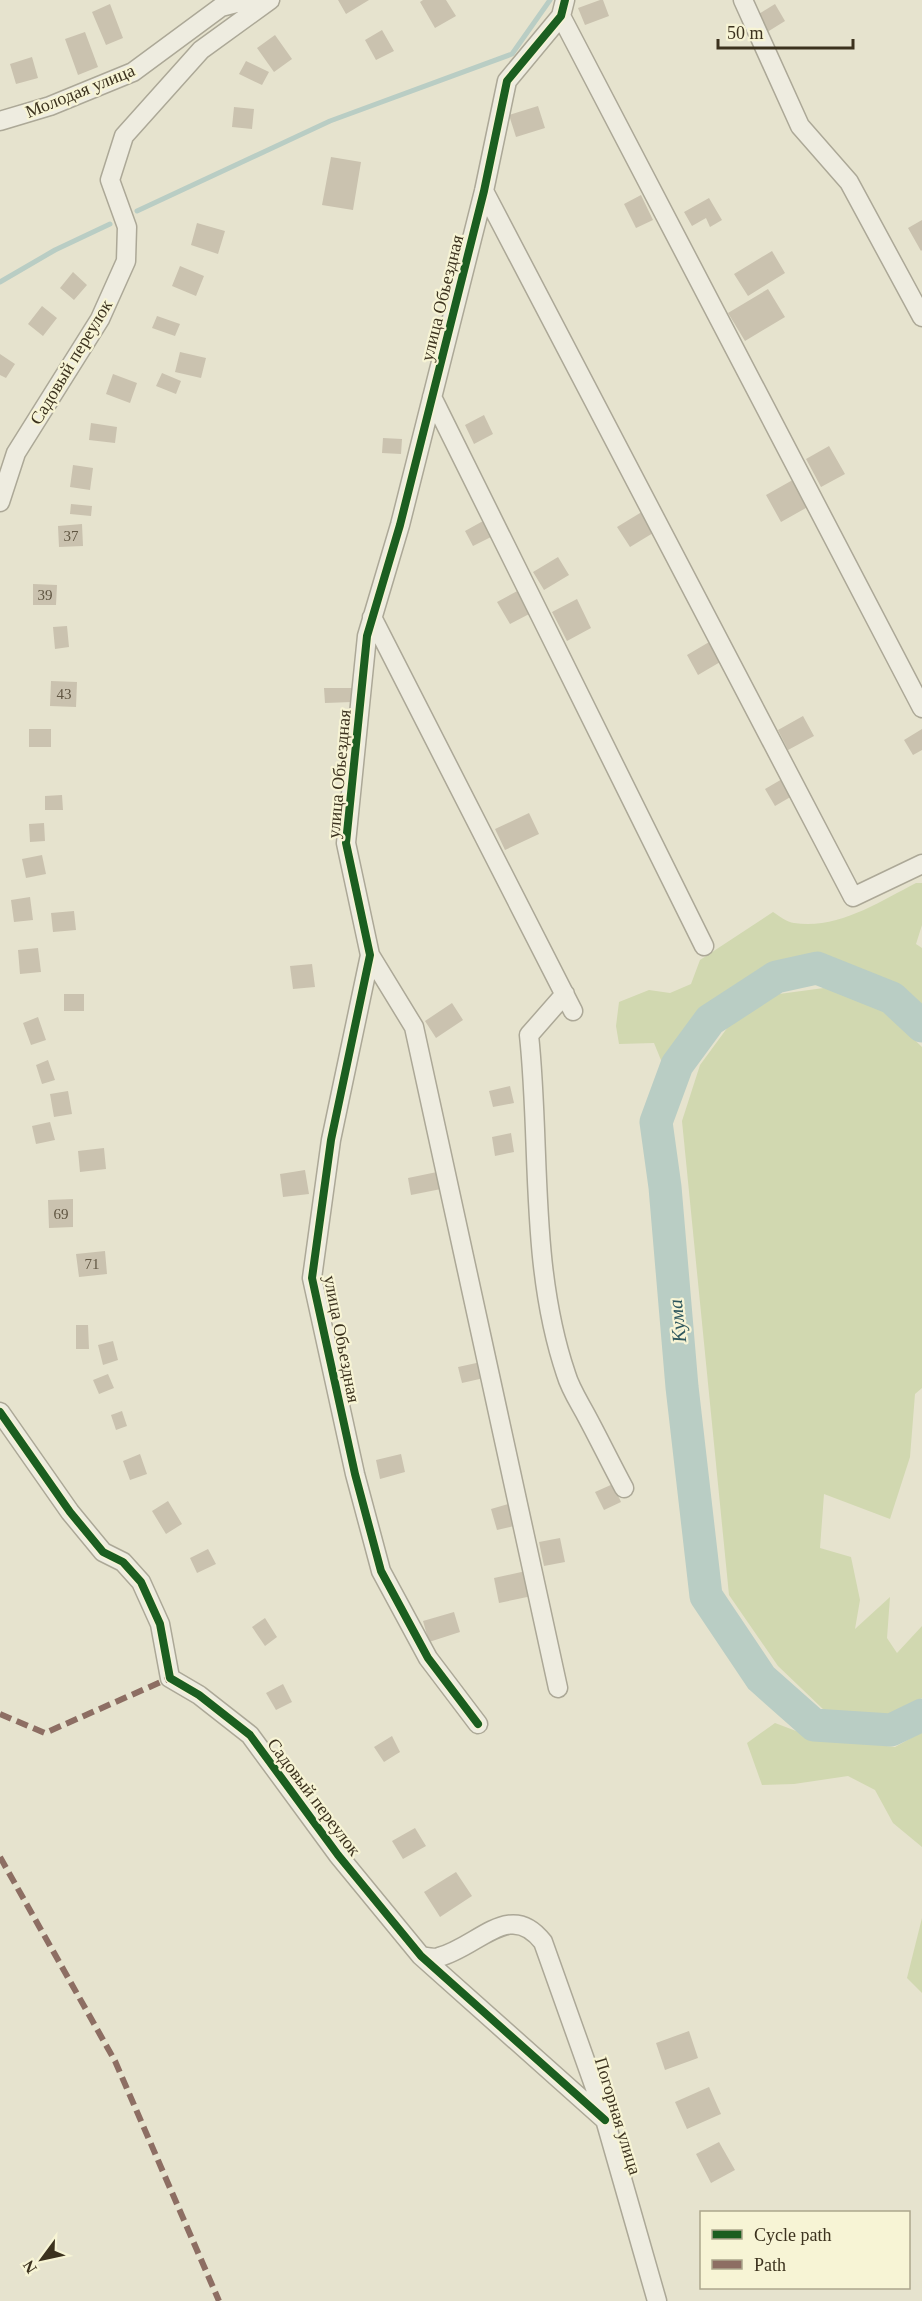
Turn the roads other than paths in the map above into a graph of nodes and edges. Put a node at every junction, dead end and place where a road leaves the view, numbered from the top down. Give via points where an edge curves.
1 (248, 0) edge
2 (270, 0) edge
3 (743, 0) edge
4 (563, 8) edge
5 (0, 121) edge
6 (484, 191) junction
7 (922, 317) edge
8 (432, 397) junction
9 (0, 502) edge
10 (372, 617) junction
11 (922, 708) edge
12 (922, 864) edge
13 (704, 946) dead end
14 (370, 956) junction
15 (0, 1412) edge
16 (624, 1488) dead end
17 (558, 1688) dead end
18 (478, 1724) dead end
19 (421, 1956) junction
20 (605, 2120) junction
21 (657, 2301) edge

1 - 5 street, Молодая улица via 221,7 133,72 50,106
2 - 9 street, Садовый переулок via 201,50 124,136 110,180 127,227 126,261 100,319 16,453
3 - 7 street via 800,126 849,182
4 - 6 street, улица Обьездная via 507,81
4 - 11 street
6 - 8 street, улица Обьездная
6 - 12 street via 853,897
8 - 10 street, улица Обьездная
8 - 13 street
10 - 14 street, улица Обьездная via 346,843
10 - 16 street via 569,1002 529,1035 545,1275 566,1376
14 - 17 street via 414,1027
14 - 18 street, улица Обьездная via 331,1140 312,1278 355,1474 381,1570 428,1658
15 - 19 street, Садовый переулок via 102,1552 123,1562 141,1582 160,1624 170,1678 250,1735 338,1855
19 - 20 street, Садовый переулок
19 - 20 street, Погорная улица via 437,1958 506,1924 533,1929 543,1942
20 - 21 street, Погорная улица

